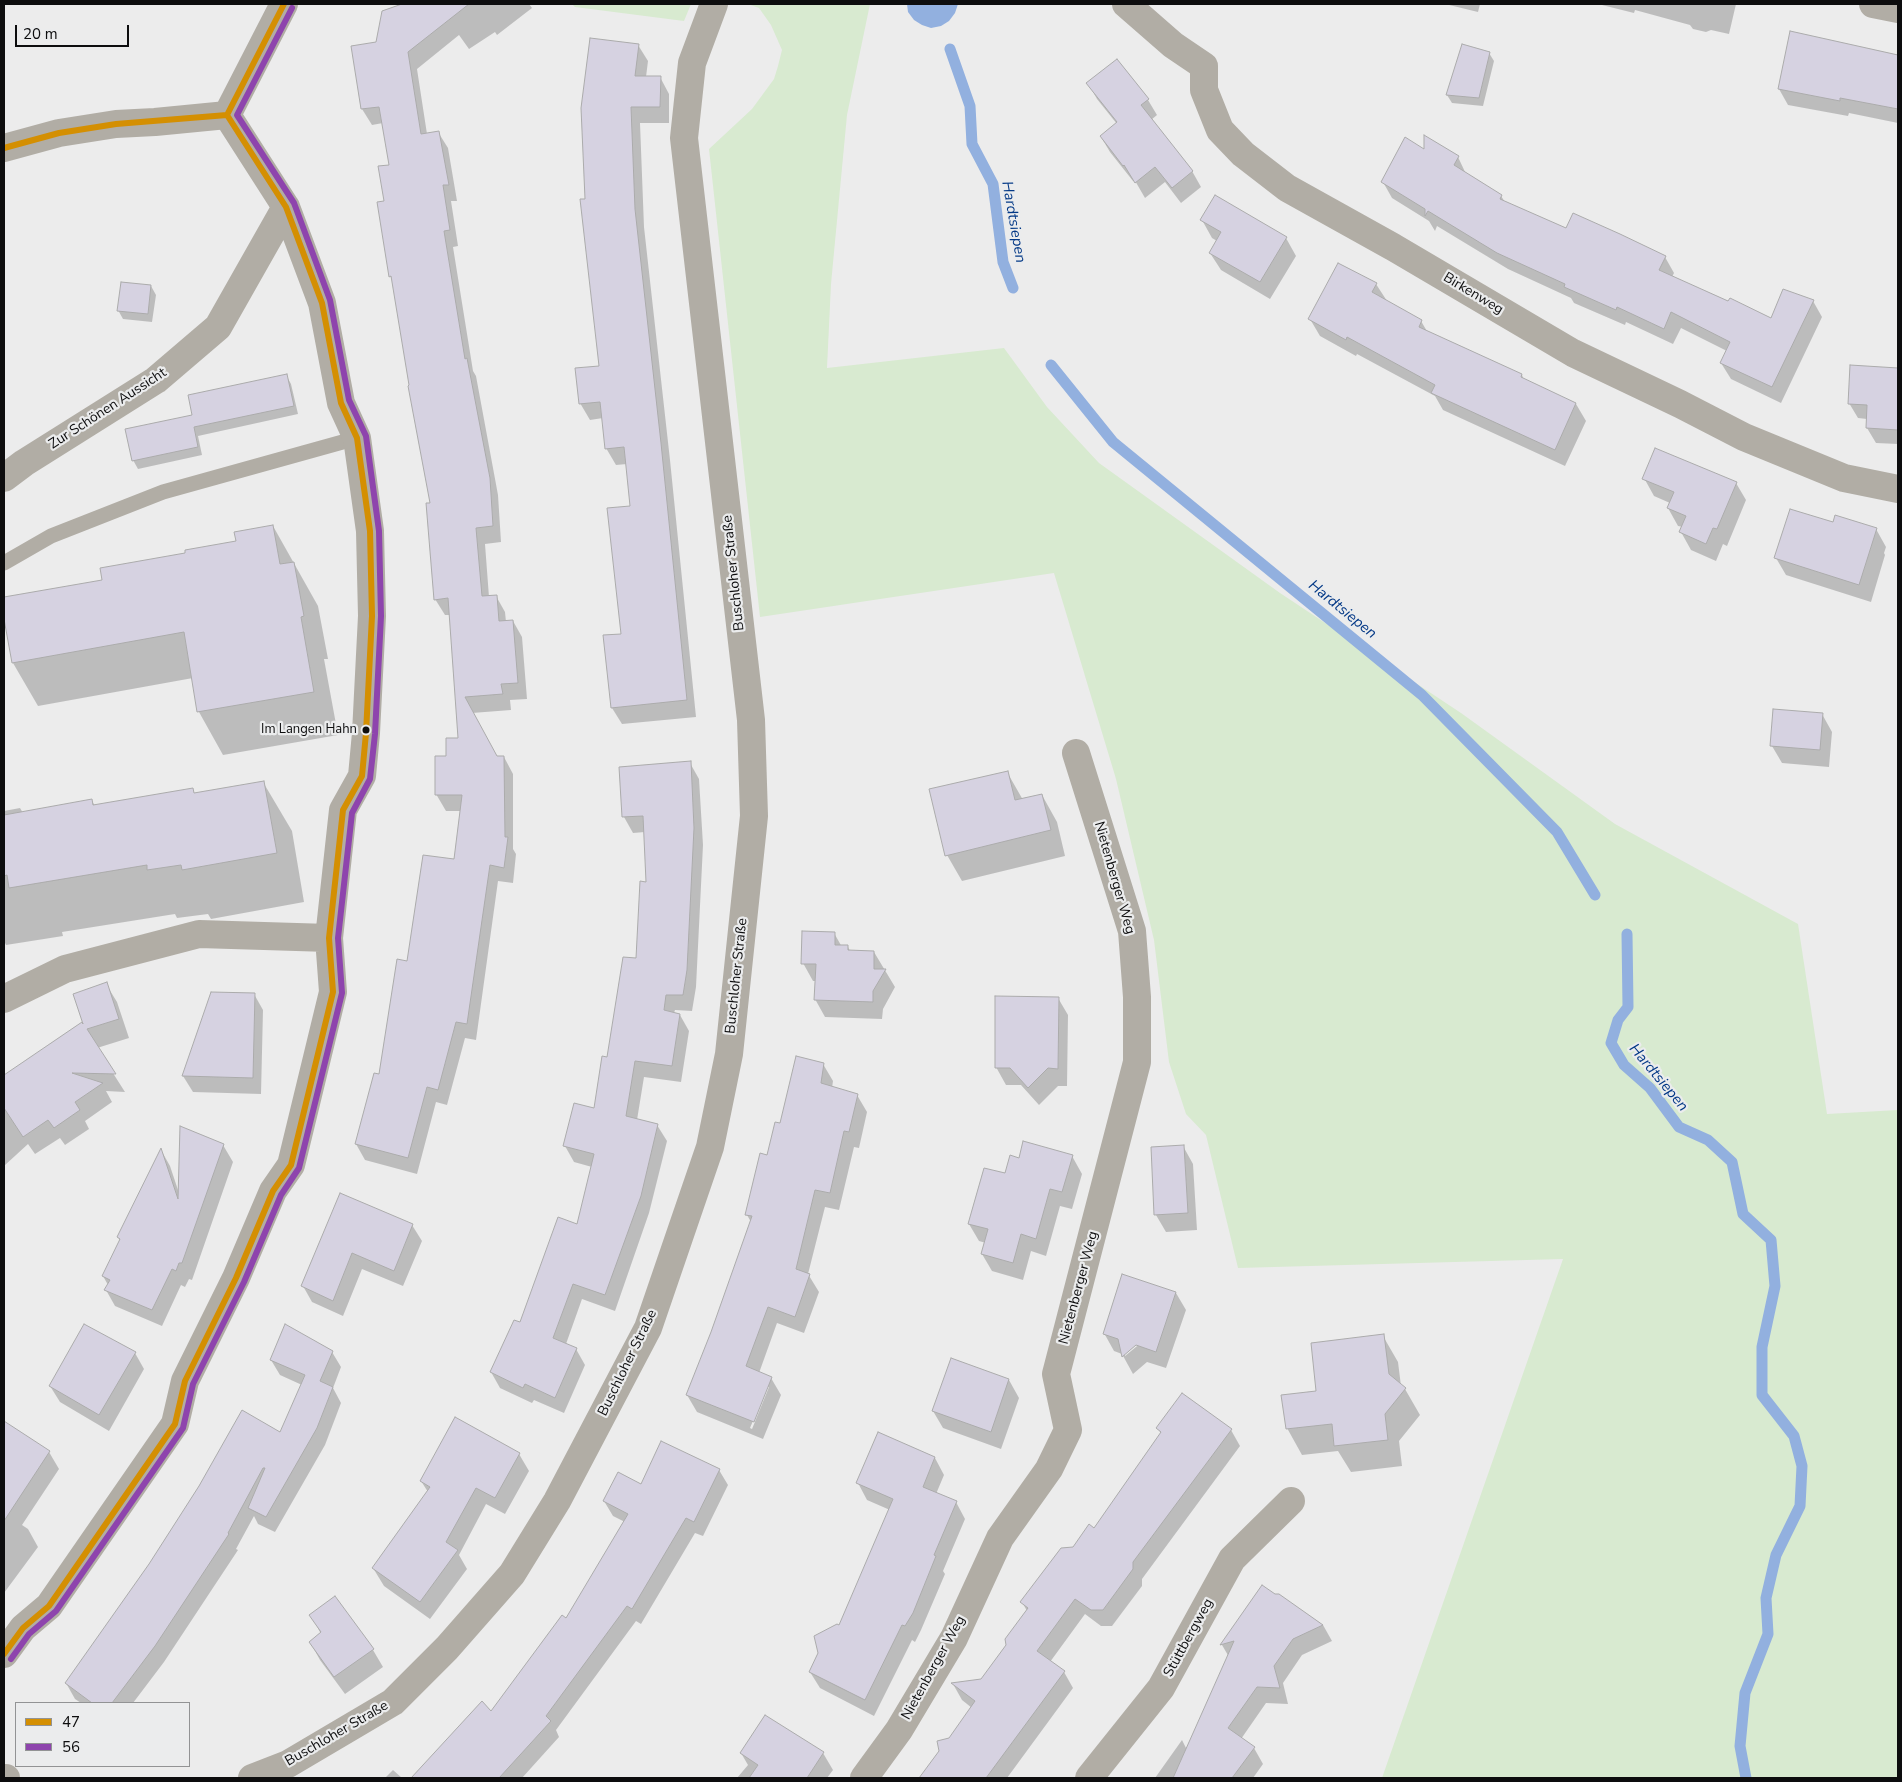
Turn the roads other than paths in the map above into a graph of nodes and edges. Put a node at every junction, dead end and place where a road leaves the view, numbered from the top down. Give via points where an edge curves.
1 (284, 4) edge
2 (714, 4) edge
3 (1126, 4) edge
4 (1874, 4) edge
5 (1898, 9) edge
6 (227, 114) junction
7 (4, 148) edge
8 (286, 207) junction
9 (357, 438) junction
10 (4, 478) edge
11 (1898, 489) edge
12 (4, 563) edge
13 (1076, 753) dead end
14 (329, 938) junction
15 (4, 999) edge
16 (1291, 1501) dead end
17 (4, 1654) edge
18 (252, 1778) edge
19 (864, 1778) edge
20 (1089, 1778) edge

1 - 6 street
2 - 18 street, Buschloher Straße via 692,63 684,138 751,720 754,816 729,1054 710,1147 648,1328 558,1500 512,1574 394,1702 288,1764
3 - 11 street, Birkenweg via 1173,45 1204,66 1204,90 1220,130 1243,154 1287,188 1393,246 1573,353 1744,437 1844,478
4 - 5 street
6 - 7 street via 116,124 59,133
6 - 8 street
8 - 9 street via 322,303 341,403
8 - 10 street, Zur Schönen Aussicht via 218,326 156,380
9 - 12 lane via 163,492 51,536
9 - 14 street via 370,531 372,616 366,733 362,776 343,810
13 - 19 street, Nietenberger Weg via 1132,931 1138,997 1137,1062 1056,1374 1068,1430 1048,1469 1000,1538 954,1638 899,1730
14 - 15 street via 199,934 64,969
14 - 17 street via 333,992 292,1165 273,1191 236,1278 186,1380 175,1424 49,1606 23,1628
16 - 20 street, Stüttbergweg via 1232,1559 1161,1688

